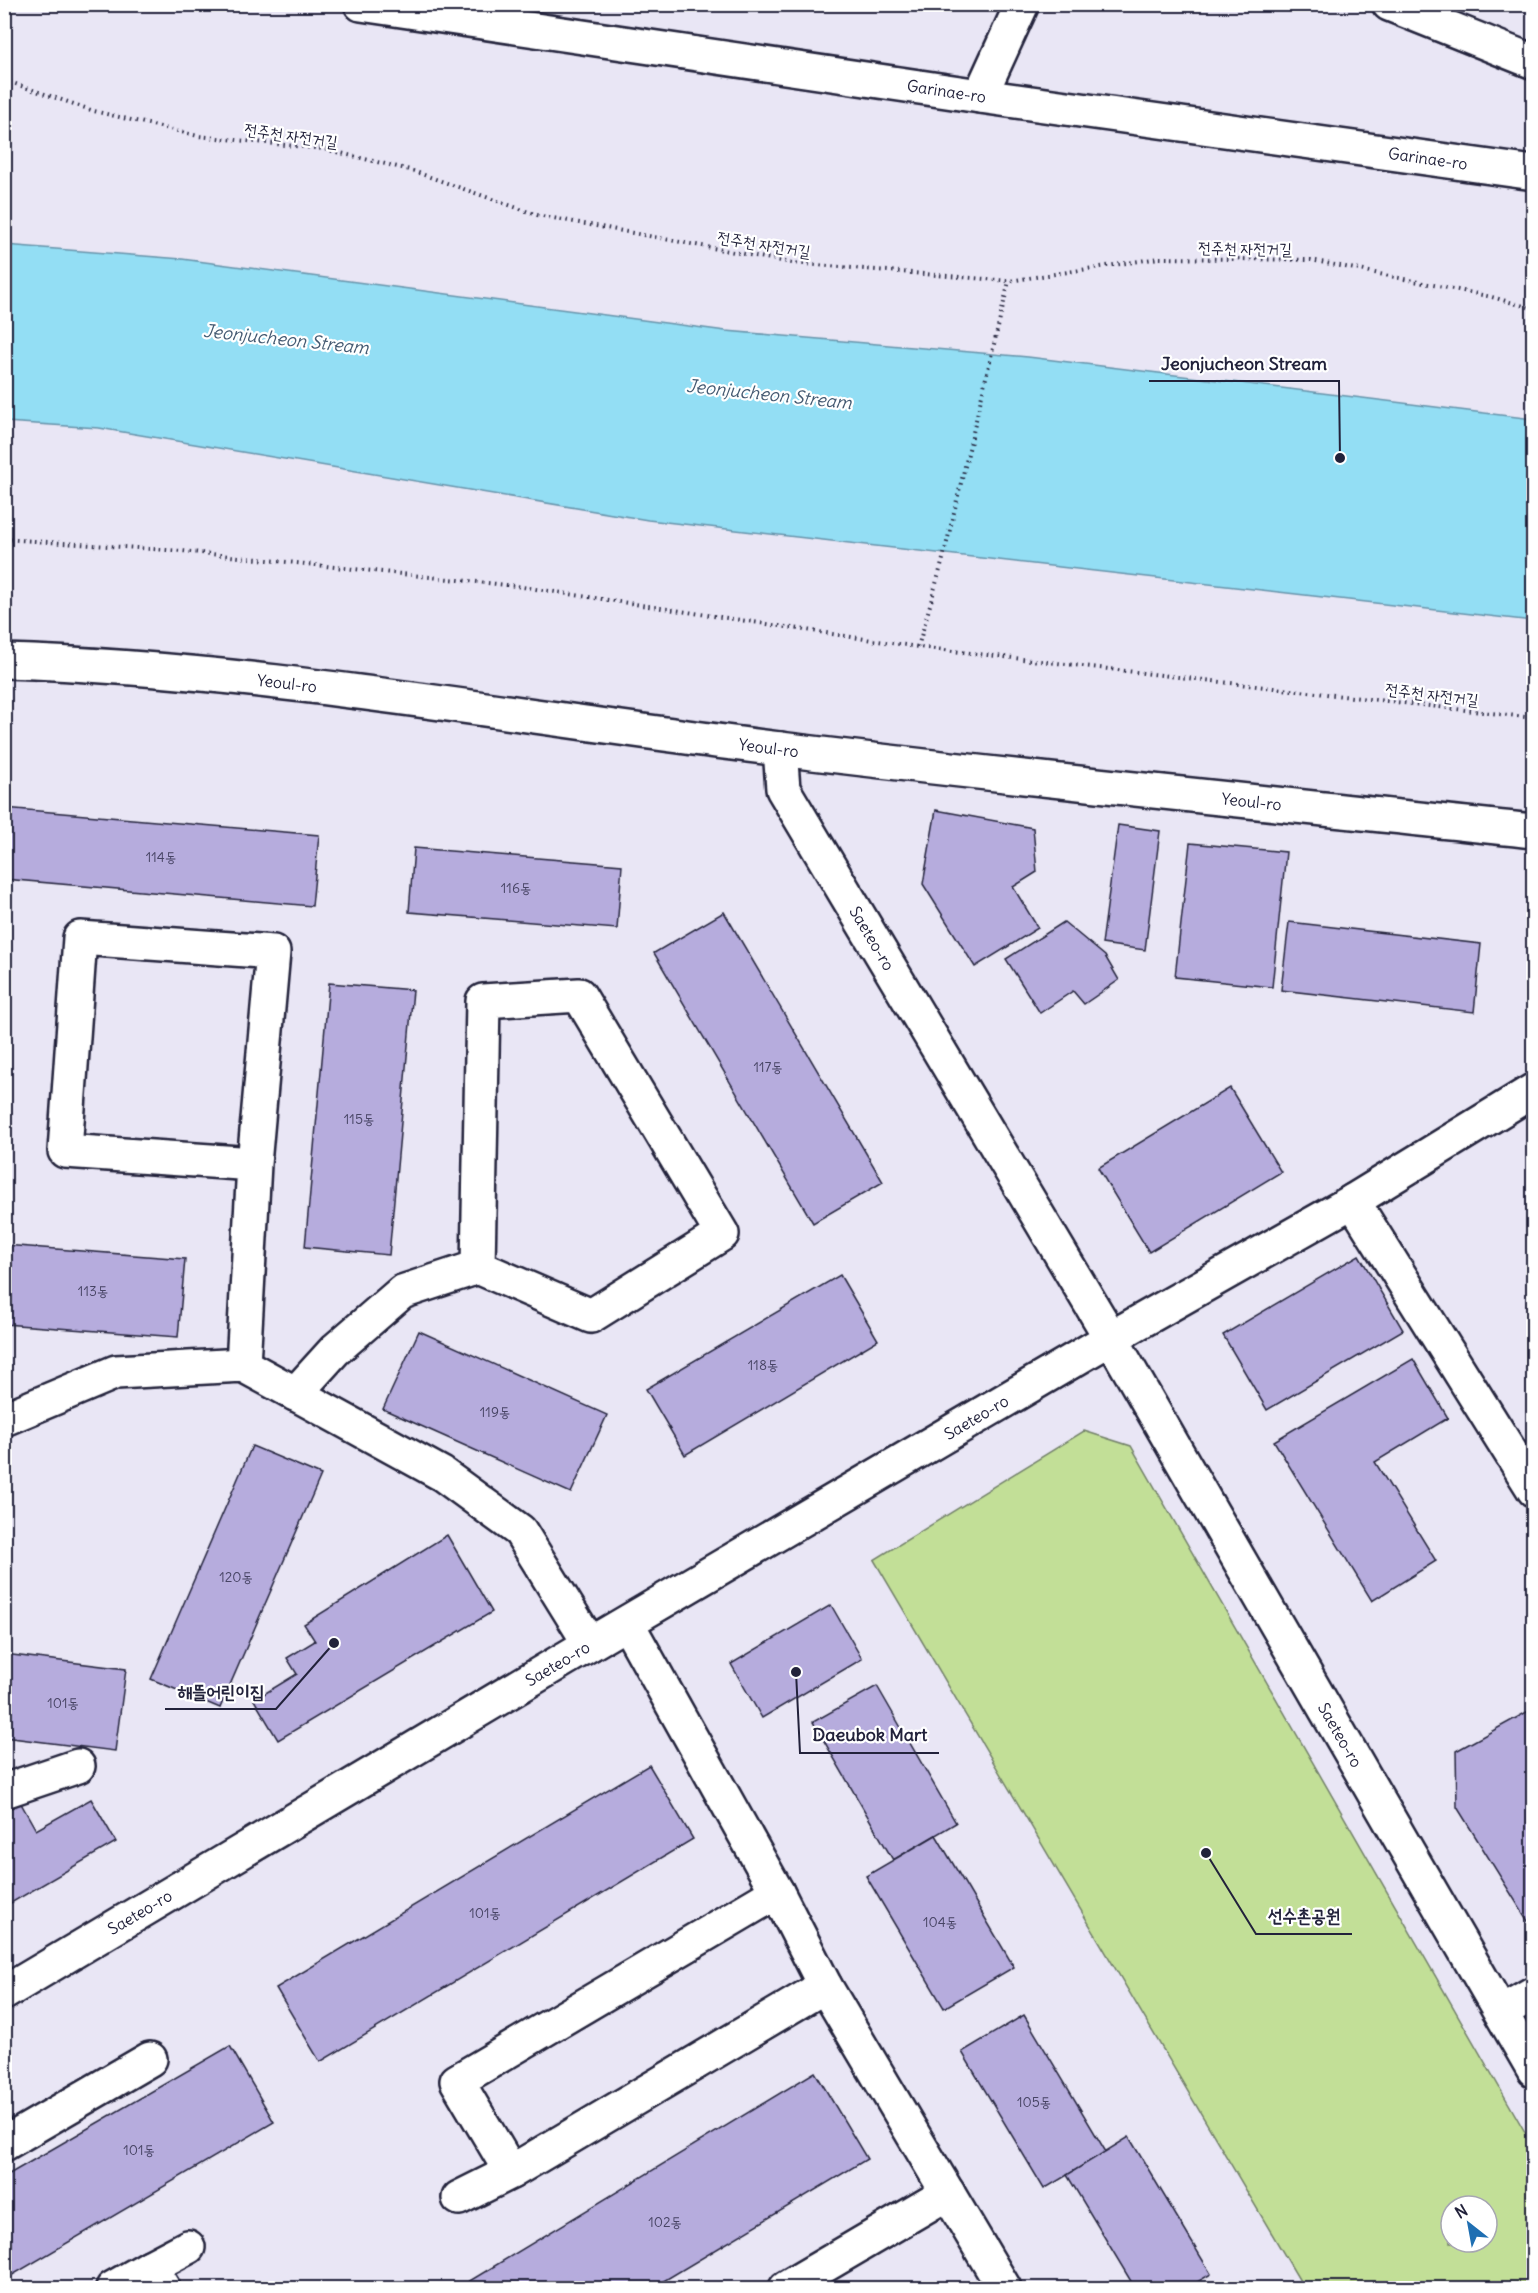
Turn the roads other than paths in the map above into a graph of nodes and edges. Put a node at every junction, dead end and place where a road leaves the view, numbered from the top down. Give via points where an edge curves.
1 (361, 4) edge
2 (1022, 4) edge
3 (1389, 4) edge
4 (1533, 62) edge
5 (980, 96) junction
6 (1533, 173) edge
7 (4, 661) edge
8 (780, 749) junction
9 (1533, 831) edge
10 (1533, 1090) edge
11 (254, 1164) junction
12 (1353, 1201) junction
13 (478, 1267) junction
14 (1111, 1338) junction
15 (243, 1365) junction
16 (295, 1394) junction
17 (4, 1419) edge
18 (1533, 1490) edge
19 (627, 1623) junction
20 (590, 1644) junction
21 (78, 1766) dead end
22 (4, 1791) edge
23 (777, 1892) junction
24 (825, 1986) junction
25 (4, 1993) edge
26 (1533, 1993) edge
27 (1501, 2012) junction
28 (150, 2059) dead end
29 (1533, 2070) edge
30 (4, 2144) edge
31 (511, 2172) junction
32 (948, 2193) junction
33 (459, 2198) dead end
34 (188, 2247) dead end
35 (156, 2278) edge
36 (113, 2289) edge
37 (786, 2289) edge
38 (1004, 2289) edge

1 - 5 street, Garinae-ro
2 - 5 street
3 - 4 street
5 - 6 street, Garinae-ro
7 - 8 street, Yeoul-ro via 69,663 289,684
8 - 9 street, Yeoul-ro
8 - 14 street, Saeteo-ro via 783,789
10 - 12 street, Saeteo-ro
11 - 11 street via 273,952 80,938 65,1151
11 - 15 street
12 - 14 street, Saeteo-ro
12 - 18 street
13 - 13 street via 483,1001 579,995 722,1234 591,1316
13 - 16 street via 402,1292 335,1350
14 - 19 street, Saeteo-ro
14 - 27 street, Saeteo-ro
15 - 16 street
15 - 17 street via 116,1372
16 - 20 street via 442,1474 520,1531
19 - 20 street, Saeteo-ro
19 - 23 street
20 - 25 street, Saeteo-ro
21 - 22 street
23 - 24 street
23 - 31 street via 457,2081
24 - 31 street
24 - 32 street
26 - 27 street
27 - 29 street, Saeteo-ro
28 - 30 street
31 - 33 street
32 - 37 street
32 - 38 street
34 - 35 street
35 - 36 street

